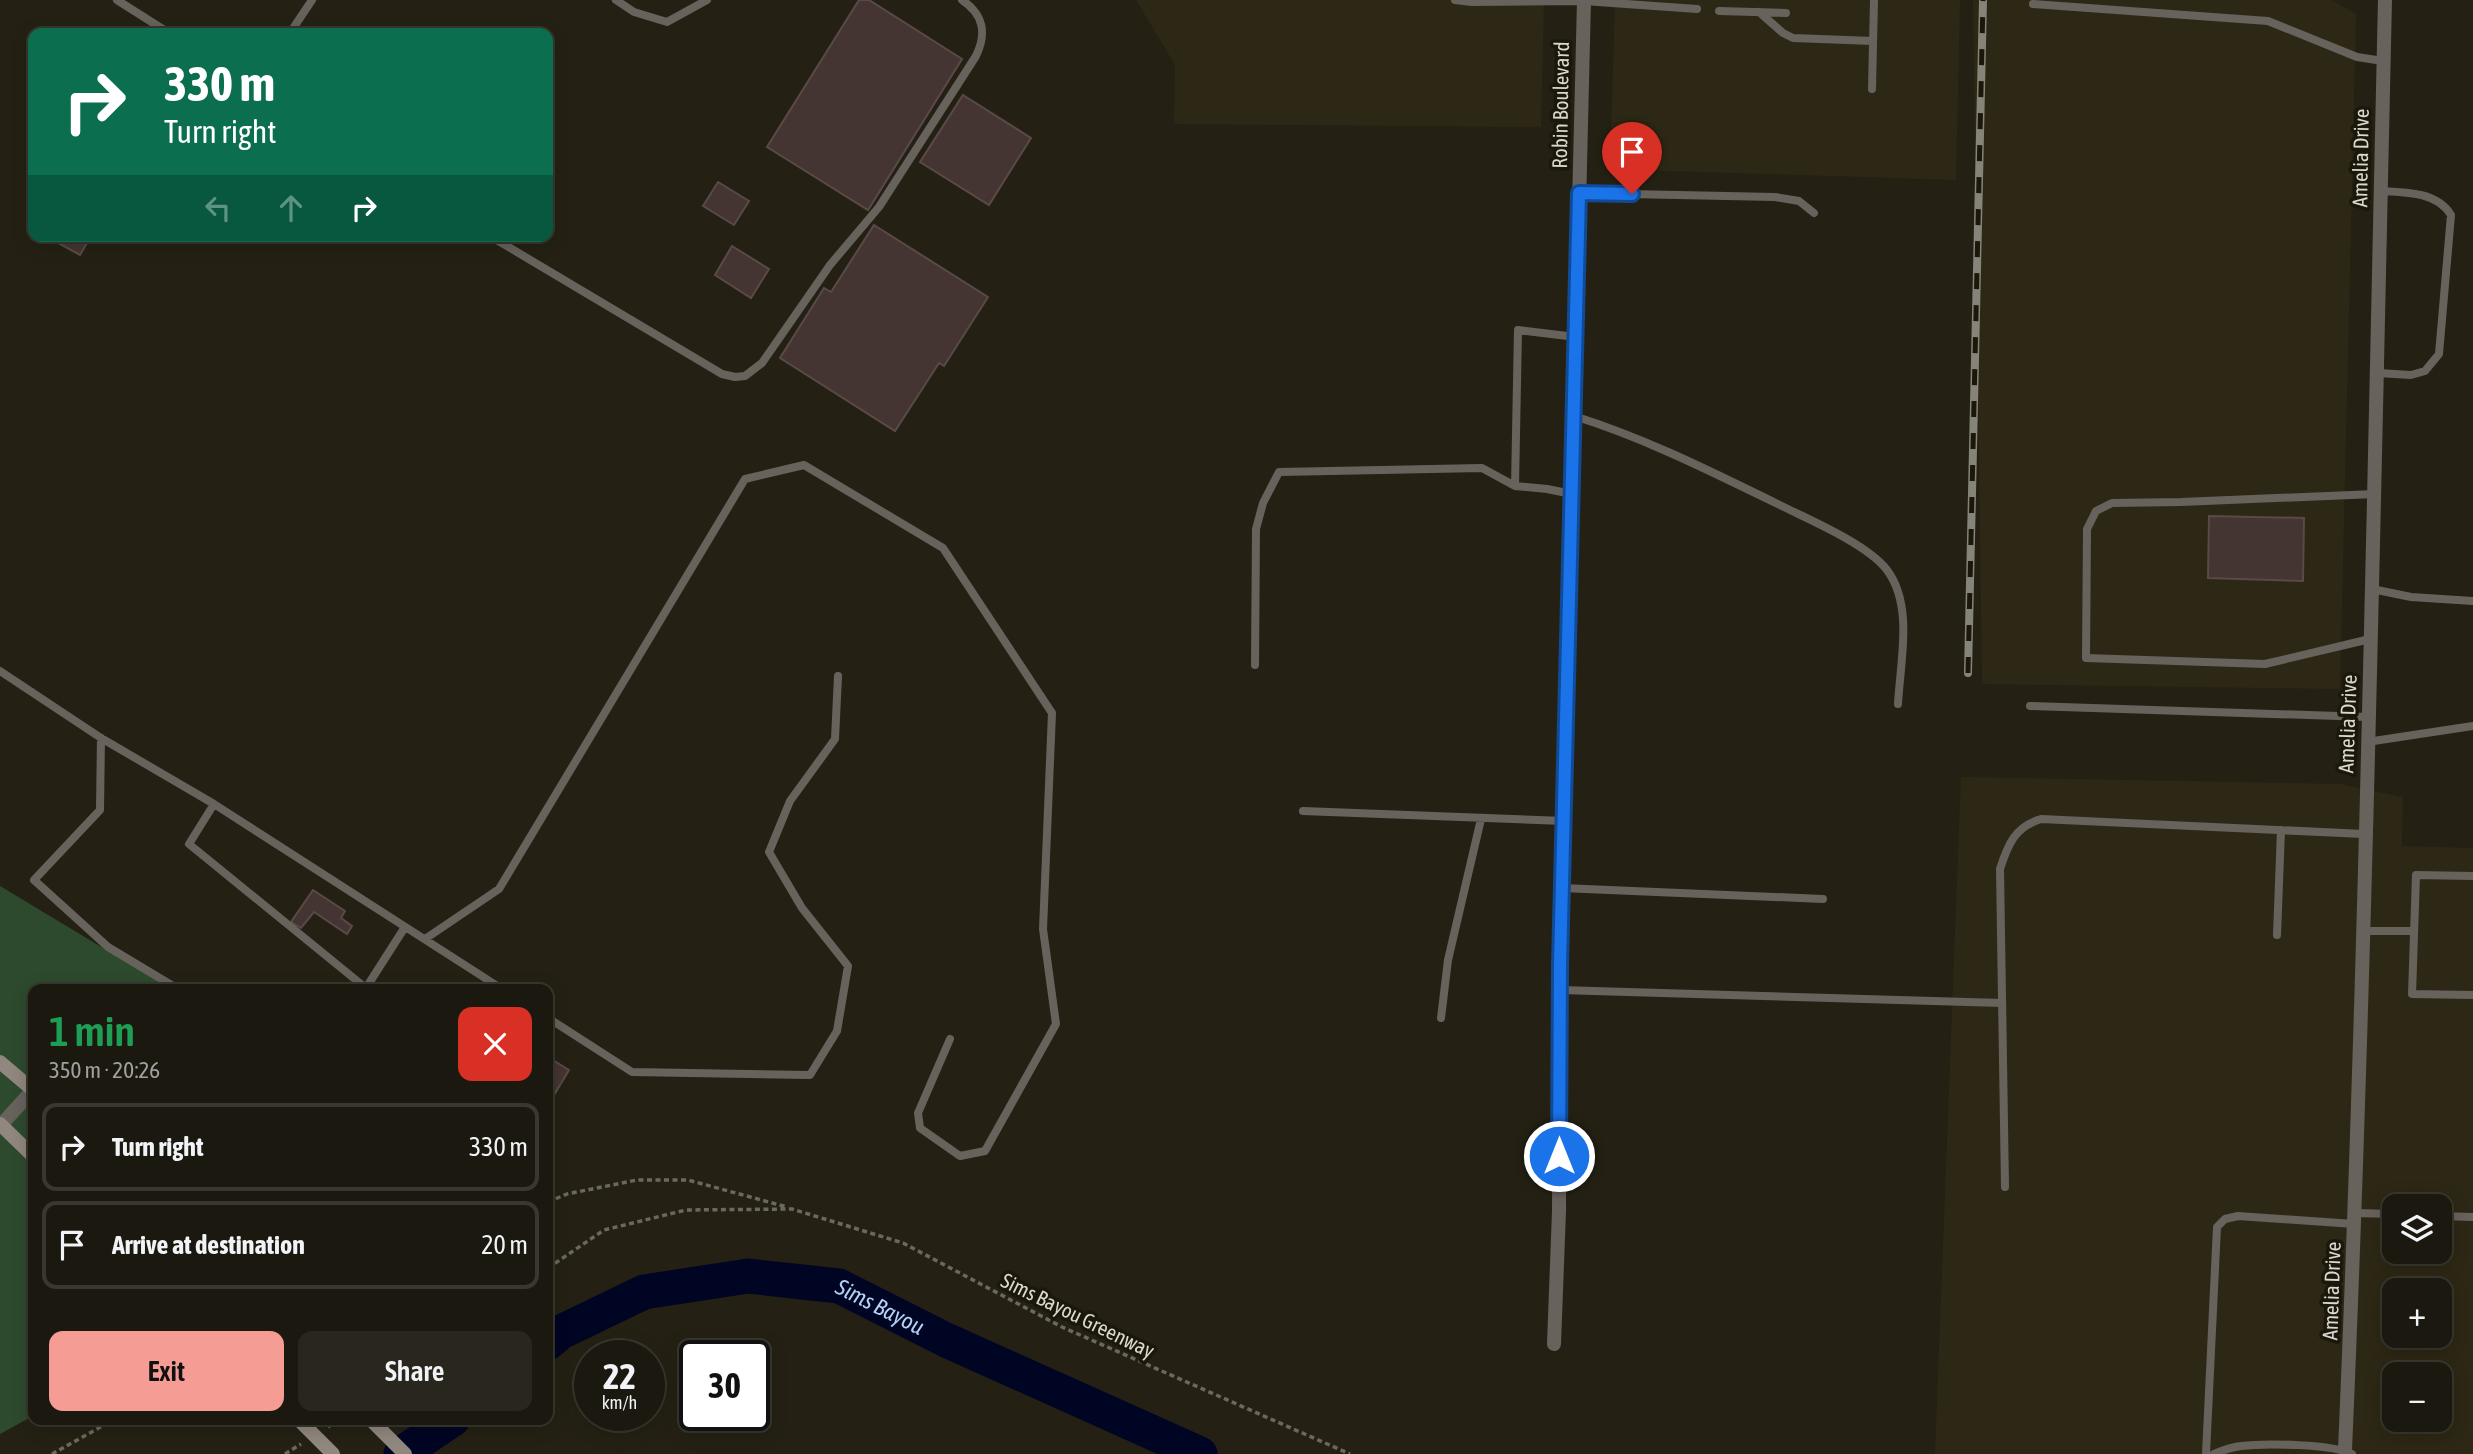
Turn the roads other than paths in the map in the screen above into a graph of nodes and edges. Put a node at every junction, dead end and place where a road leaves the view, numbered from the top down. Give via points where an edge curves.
1 (117, 0) edge
2 (312, 0) edge
3 (616, 0) edge
4 (707, 0) edge
5 (962, 0) edge
6 (1455, 0) edge
7 (1584, 0) edge
8 (1874, 0) edge
9 (2385, 0) edge
10 (2033, 4) dead end
11 (1697, 9) dead end
12 (1719, 11) dead end
13 (1759, 12) junction
14 (1786, 13) dead end
15 (161, 28) edge
16 (293, 28) edge
17 (1873, 41) junction
18 (2384, 61) junction
19 (1872, 89) dead end
20 (2381, 191) junction
21 (1579, 193) junction
22 (1814, 213) dead end
23 (501, 242) edge
24 (1576, 337) junction
25 (2378, 373) junction
26 (1574, 416) junction
27 (1515, 486) junction
28 (1572, 494) junction
29 (2375, 494) junction
30 (2372, 589) junction
31 (2473, 601) edge
32 (2370, 639) junction
33 (1255, 665) dead end
34 (0, 671) edge
35 (838, 677) dead end
36 (1898, 704) dead end
37 (2030, 706) dead end
38 (2368, 717) junction
39 (2473, 726) edge
40 (101, 738) junction
41 (2367, 742) junction
42 (214, 804) junction
43 (1303, 811) dead end
44 (1481, 818) junction
45 (1564, 821) junction
46 (2281, 831) junction
47 (2364, 834) junction
48 (2473, 876) edge
49 (1562, 888) junction
50 (1823, 899) dead end
51 (405, 927) junction
52 (2362, 931) junction
53 (2414, 931) junction
54 (2277, 935) dead end
55 (425, 939) junction
56 (170, 984) edge
57 (362, 984) edge
58 (369, 984) edge
59 (494, 984) edge
60 (1560, 990) junction
61 (2473, 995) edge
62 (2002, 1003) junction
63 (1441, 1018) dead end
64 (553, 1021) edge
65 (950, 1039) dead end
66 (0, 1062) edge
67 (28, 1086) edge
68 (28, 1095) edge
69 (1, 1124) edge
70 (28, 1151) edge
71 (2005, 1187) dead end
72 (2382, 1215) edge
73 (2452, 1216) edge
74 (2473, 1217) edge
75 (2355, 1218) junction
76 (1554, 1344) dead end
77 (304, 1425) edge
78 (376, 1425) edge
79 (2348, 1452) edge
80 (333, 1454) edge
81 (405, 1454) edge
82 (2206, 1454) edge
83 (2214, 1454) edge

1 - 15 lane
2 - 16 lane
3 - 4 lane via 634,12 667,22
5 - 23 lane via 982,23 983,41 976,56 879,207 830,265 762,363 745,376 722,374
6 - 7 lane
7 - 11 lane
7 - 21 street, Robin Boulevard
8 - 17 lane
9 - 18 street, Amelia Drive
10 - 18 lane via 2268,21 2357,57
12 - 13 lane
13 - 14 lane
13 - 17 lane via 1793,37
17 - 19 lane
18 - 20 street, Amelia Drive
20 - 25 street, Amelia Drive
20 - 25 lane via 2416,193 2446,206 2451,215 2439,355 2425,372
21 - 22 lane via 1775,197 1799,201
21 - 24 street, Robin Boulevard
24 - 26 street, Robin Boulevard
24 - 27 lane via 1518,330
25 - 29 street, Amelia Drive
26 - 28 street, Robin Boulevard
26 - 36 lane via 1718,475 1822,526 1877,560 1898,592 1903,618
27 - 28 lane
27 - 33 lane via 1482,468 1279,472 1256,529
28 - 45 street, Robin Boulevard
29 - 30 street, Amelia Drive
29 - 32 lane via 2112,503 2096,510 2087,529 2086,658 2265,664
30 - 31 lane
30 - 32 street, Amelia Drive
32 - 38 street, Amelia Drive
34 - 40 lane
35 - 64 lane via 835,739 790,801 769,852 802,908 848,966 837,1031 810,1075 632,1072
37 - 38 lane
38 - 41 street, Amelia Drive
39 - 41 lane
40 - 42 lane
40 - 56 lane via 100,810 34,880 108,947
41 - 47 street, Amelia Drive
42 - 51 lane
42 - 57 lane via 189,844
43 - 44 lane
44 - 45 lane
44 - 63 lane via 1448,960
45 - 49 street, Robin Boulevard
46 - 47 lane
46 - 54 lane
46 - 62 lane via 2041,818 2026,823 2015,835 2000,869
47 - 52 street, Amelia Drive
48 - 53 lane via 2416,875
49 - 50 lane
49 - 60 street, Robin Boulevard
51 - 55 lane
51 - 58 lane
52 - 53 lane
52 - 75 street, Amelia Drive
53 - 61 lane via 2412,993
55 - 59 lane
55 - 65 lane via 499,889 745,479 804,465 943,548 1052,713 1043,929 1056,1024 985,1151 960,1156 920,1128 918,1113
60 - 62 lane
60 - 76 street, Robin Boulevard
62 - 71 lane
66 - 67 main road
68 - 69 street
69 - 70 main road
72 - 75 lane
73 - 74 lane
75 - 79 street, Amelia Drive
75 - 82 lane via 2238,1216 2217,1227
77 - 80 main road, bridge
78 - 81 main road
79 - 83 lane via 2243,1445

